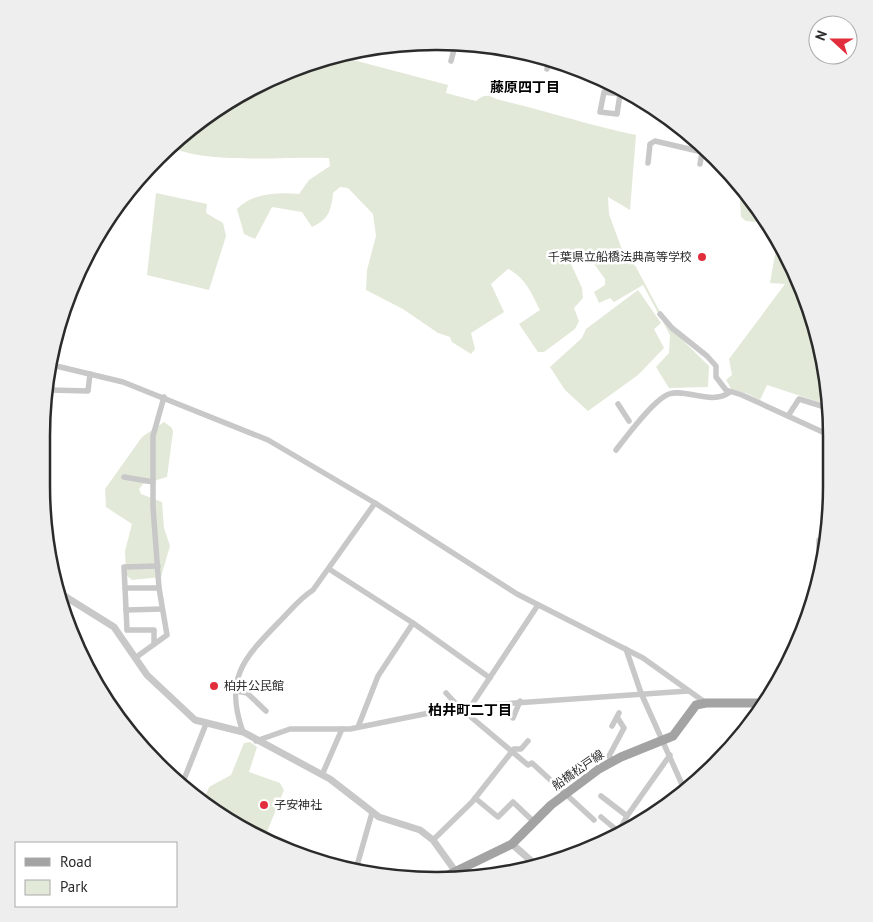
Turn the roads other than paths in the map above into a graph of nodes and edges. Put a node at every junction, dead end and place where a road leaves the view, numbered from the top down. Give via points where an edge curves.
1 (454, 51) edge
2 (451, 61) dead end
3 (610, 92) edge
4 (620, 97) edge
5 (693, 148) edge
6 (702, 156) edge
7 (648, 163) dead end
8 (700, 164) dead end
9 (660, 314) dead end
10 (56, 366) edge
11 (90, 374) junction
12 (53, 390) edge
13 (730, 392) junction
14 (164, 398) junction
15 (618, 404) dead end
16 (822, 406) edge
17 (788, 416) junction
18 (629, 420) dead end
19 (823, 432) edge
20 (616, 450) dead end
21 (124, 477) dead end
22 (153, 482) junction
23 (375, 503) junction
24 (158, 566) junction
25 (329, 569) junction
26 (125, 588) junction
27 (159, 588) junction
28 (67, 598) edge
29 (538, 605) junction
30 (162, 609) junction
31 (126, 610) junction
32 (414, 623) junction
33 (154, 644) junction
34 (626, 649) junction
35 (135, 658) junction
36 (490, 678) junction
37 (236, 691) junction
38 (688, 691) junction
39 (446, 693) dead end
40 (641, 693) junction
41 (520, 701) junction
42 (706, 703) junction
43 (471, 706) junction
44 (754, 706) edge
45 (459, 707) junction
46 (266, 711) dead end
47 (513, 718) dead end
48 (206, 724) junction
49 (612, 726) dead end
50 (358, 727) junction
51 (342, 729) junction
52 (242, 732) junction
53 (256, 741) junction
54 (528, 741) dead end
55 (664, 741) junction
56 (511, 752) junction
57 (670, 755) junction
58 (612, 761) junction
59 (322, 775) junction
60 (184, 778) edge
61 (682, 784) edge
62 (565, 794) junction
63 (601, 796) dead end
64 (475, 798) junction
65 (372, 813) junction
66 (627, 816) junction
67 (601, 817) dead end
68 (594, 820) dead end
69 (533, 821) junction
70 (623, 824) edge
71 (613, 829) edge
72 (433, 840) junction
73 (512, 844) junction
74 (531, 860) edge
75 (357, 864) edge
76 (458, 871) edge
77 (456, 872) edge

1 - 2 street
3 - 4 street via 604,92 600,112 616,114
5 - 7 street via 655,141 650,144
6 - 8 street
9 - 13 street via 672,328 708,356 717,368 716,377
10 - 11 street
11 - 12 street via 88,392
11 - 14 street via 123,382
13 - 17 street
13 - 20 street via 724,397 671,393 665,396 642,417
14 - 22 street via 153,436
14 - 23 street via 268,440
15 - 18 street
16 - 17 street via 799,399
17 - 19 street
21 - 22 street
22 - 24 street
23 - 25 street
23 - 29 street
24 - 26 street via 124,567
24 - 27 street
25 - 32 street
25 - 37 street via 313,590 300,599 244,660
26 - 27 street
26 - 31 street
27 - 30 street
28 - 35 street via 114,627
29 - 34 street
29 - 36 street
30 - 31 street
30 - 33 street via 167,635
31 - 33 street via 127,630 154,630
32 - 36 street
32 - 50 street via 378,676
33 - 35 street
34 - 38 street
34 - 40 street
35 - 48 street via 147,675 190,717
36 - 43 street
37 - 46 street via 247,693
37 - 52 street via 236,713
38 - 40 street
38 - 42 street
39 - 45 street
40 - 41 street
40 - 55 street
41 - 43 street
41 - 47 street
42 - 44 main road
42 - 55 main road, 船橋松戸線 via 699,703 693,708 679,731
43 - 45 street
45 - 50 street
45 - 56 street
48 - 52 street
48 - 60 street
49 - 58 street via 618,715 624,728 609,756
50 - 51 street
51 - 53 street via 290,729
51 - 59 street
52 - 53 street
53 - 59 street
54 - 56 street
55 - 57 street
55 - 58 main road, 船橋松戸線
56 - 62 street via 528,765 532,763
56 - 64 street
57 - 61 street
57 - 66 street
58 - 62 main road, 船橋松戸線
59 - 65 street
62 - 68 street
62 - 69 main road, 船橋松戸線
63 - 66 street
64 - 69 street via 498,817 513,802
64 - 72 street
65 - 72 street via 412,826
65 - 75 street
66 - 70 street
67 - 71 street
69 - 73 main road, 船橋松戸線
72 - 77 street
73 - 74 street
73 - 76 main road, 船橋松戸線

